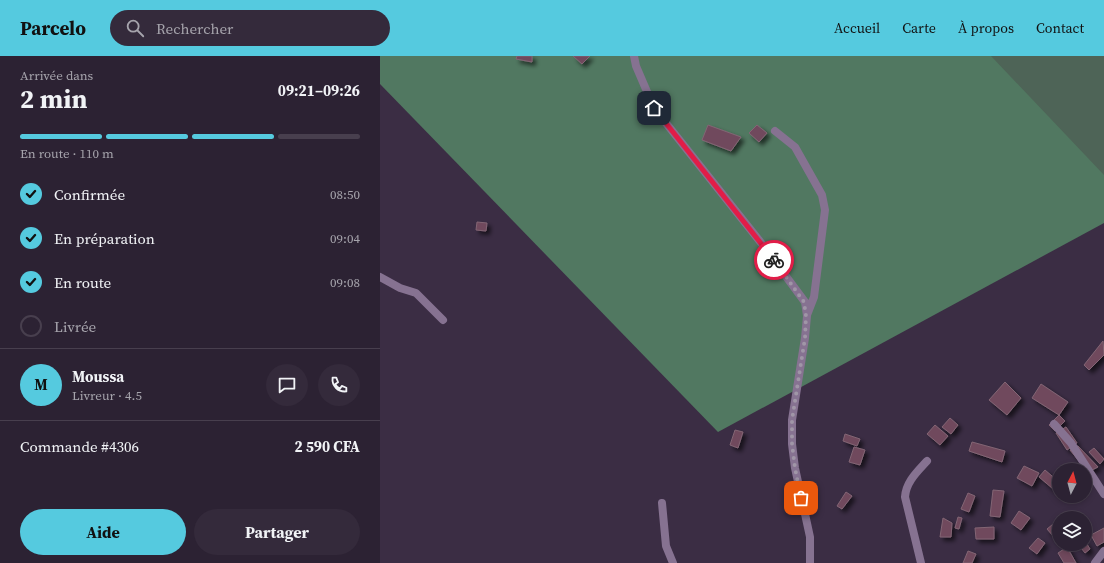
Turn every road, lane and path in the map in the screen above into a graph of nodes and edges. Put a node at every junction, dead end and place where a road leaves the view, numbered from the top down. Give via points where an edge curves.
1 (634, 56) edge
2 (775, 131) dead end
3 (380, 276) edge
4 (806, 316) junction
5 (443, 320) dead end
6 (1054, 424) dead end
7 (927, 461) dead end
8 (1104, 494) edge
9 (662, 503) dead end
10 (1104, 551) edge
11 (673, 563) edge
12 (810, 563) edge
13 (921, 563) edge
14 (1095, 563) edge

1 - 4 street via 654,108 796,290 804,302
2 - 4 street via 795,147 822,196 825,210 814,297
3 - 5 street via 400,288 416,293
4 - 12 street via 792,420 792,444 810,537
6 - 8 street via 1071,443
7 - 13 street via 908,483 905,497
9 - 11 street via 666,546
10 - 14 street

